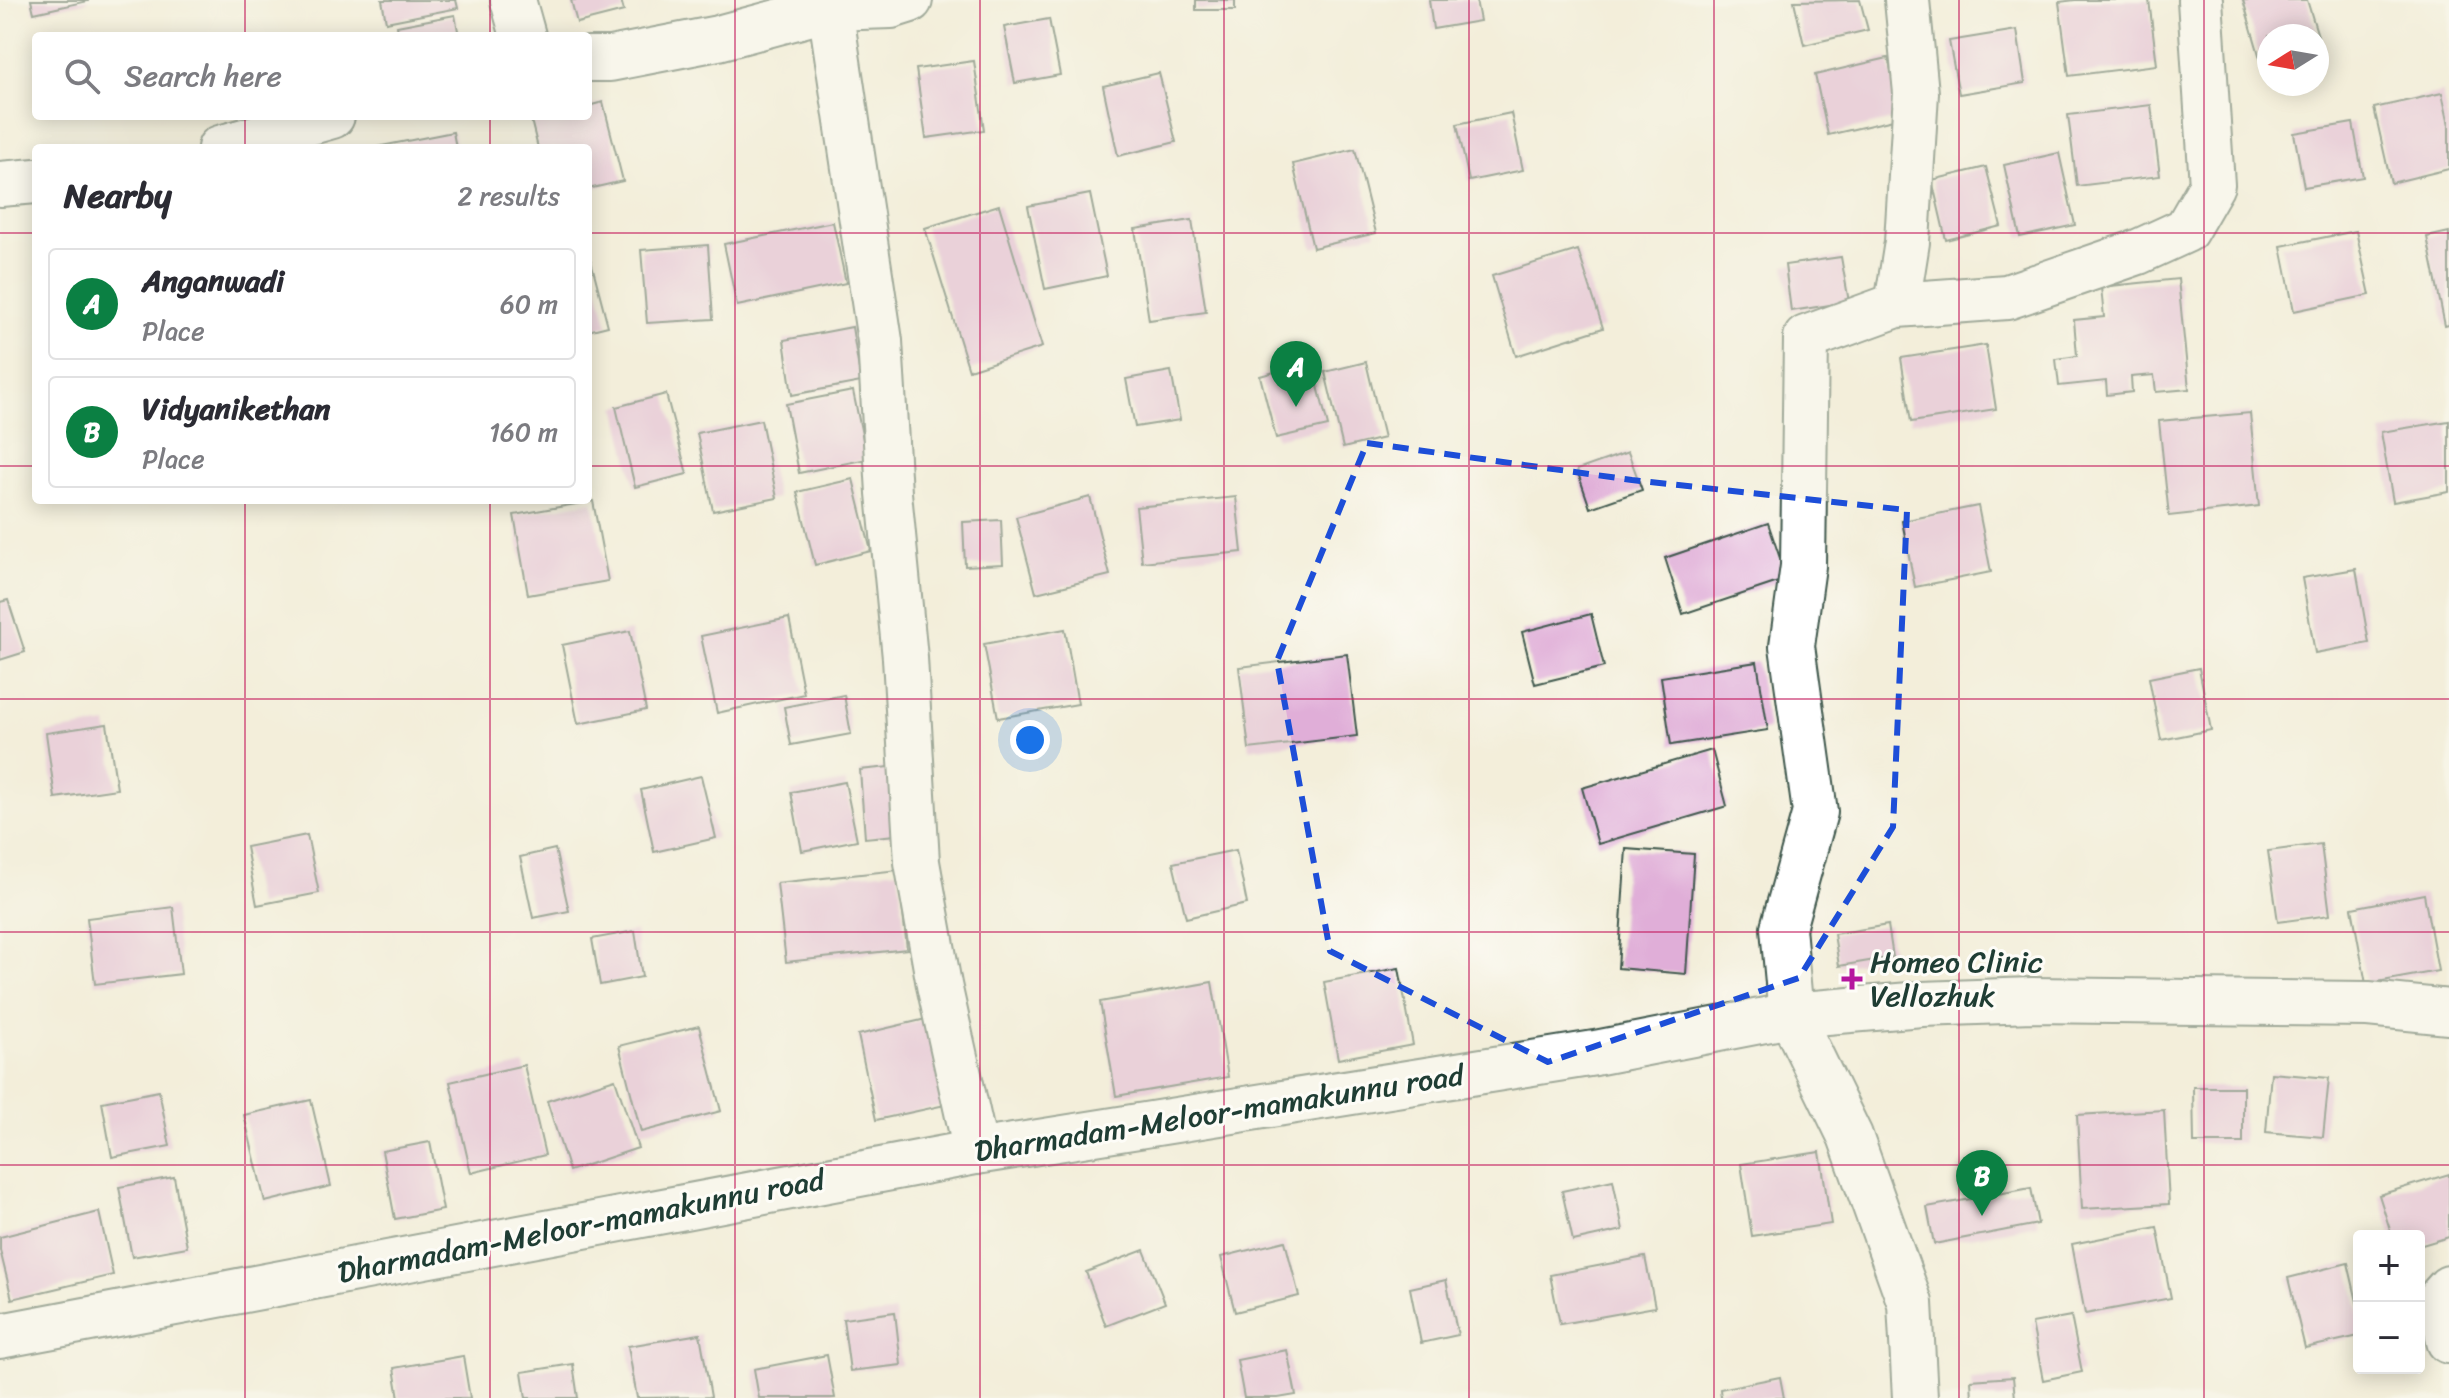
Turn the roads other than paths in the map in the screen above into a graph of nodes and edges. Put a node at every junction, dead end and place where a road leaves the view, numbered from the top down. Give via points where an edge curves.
1 (513, 0) edge
2 (910, 0) edge
3 (1907, 0) edge
4 (2200, 0) edge
5 (830, 8) junction
6 (522, 32) edge
7 (592, 59) edge
8 (318, 120) edge
9 (234, 144) edge
10 (32, 181) edge
11 (0, 184) edge
12 (1897, 305) junction
13 (2449, 1012) edge
14 (1791, 1015) junction
15 (976, 1152) junction
16 (2449, 1288) edge
17 (0, 1336) edge
18 (2449, 1341) edge
19 (1915, 1398) edge

1 - 6 street
2 - 5 street via 891,6
3 - 12 street via 1916,93 1907,242
4 - 12 street via 2212,185 2186,230 2007,297
5 - 7 street via 718,38
5 - 15 street via 880,341 917,862
8 - 9 street
10 - 11 street
12 - 14 street via 1806,338 1803,566 1792,646 1815,812 1783,928
13 - 14 street, Dharmadam-Meloor-mamakunnu road via 2368,1004 2032,1000
14 - 15 street, Dharmadam-Meloor-mamakunnu road via 1595,1053
14 - 19 street via 1850,1136 1910,1303
15 - 17 street, Dharmadam-Meloor-mamakunnu road
16 - 18 street via 2441,1297

